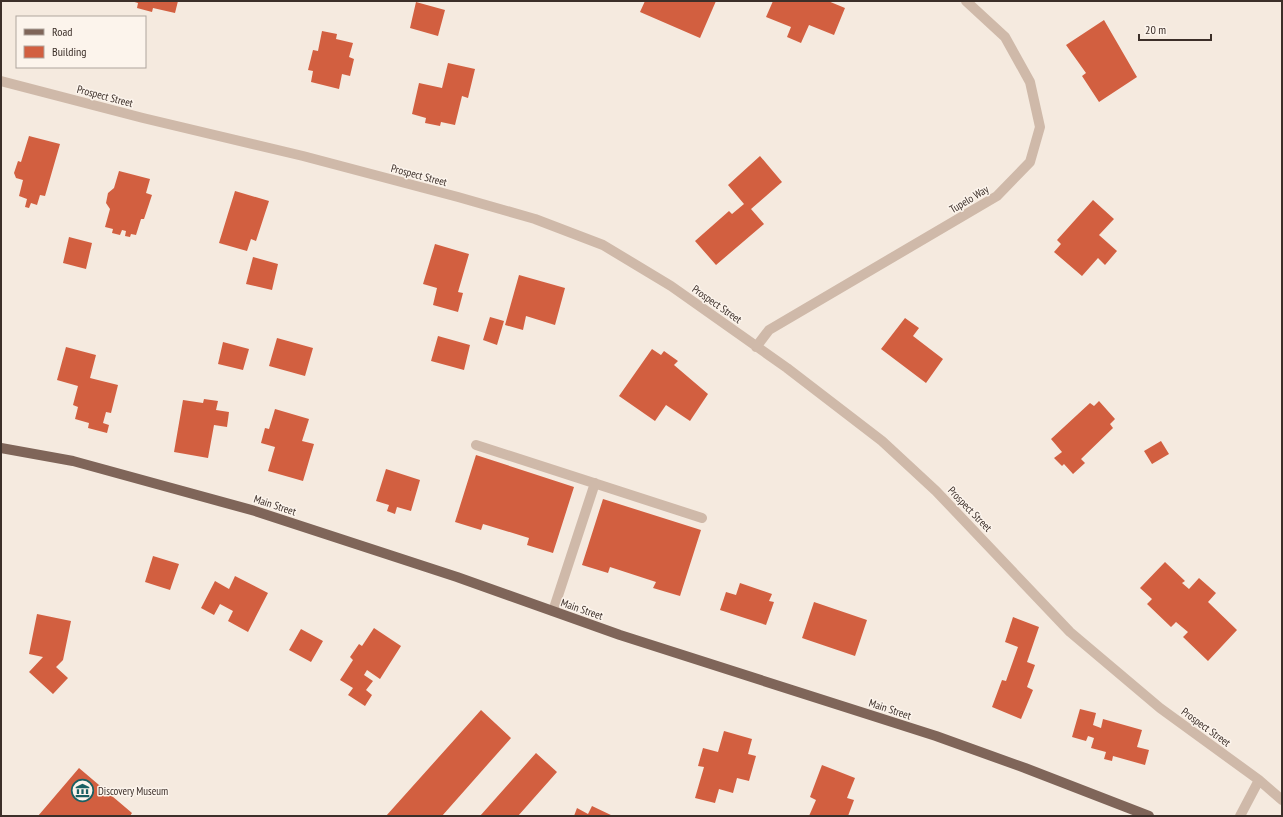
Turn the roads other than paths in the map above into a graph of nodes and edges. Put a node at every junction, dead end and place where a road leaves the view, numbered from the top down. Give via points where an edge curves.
1 (966, 1) edge
2 (1, 81) edge
3 (756, 347) junction
4 (476, 445) dead end
5 (1, 448) edge
6 (595, 483) junction
7 (702, 518) dead end
8 (553, 611) junction
9 (1258, 780) junction
10 (1282, 800) edge
11 (1149, 816) edge
12 (1240, 816) edge

1 - 3 street, Tupelo Way via 1005,37 1030,82 1040,127 1030,162 998,196 769,330
2 - 3 street, Prospect Street via 303,156 535,219 603,245 671,286
3 - 9 street, Prospect Street via 882,441 936,491 1070,632 1160,708
4 - 6 street
5 - 8 main road, Main Street via 73,461 255,511
6 - 7 street
6 - 8 street
8 - 11 main road, Main Street via 936,736
9 - 10 street, Prospect Street
9 - 12 street

